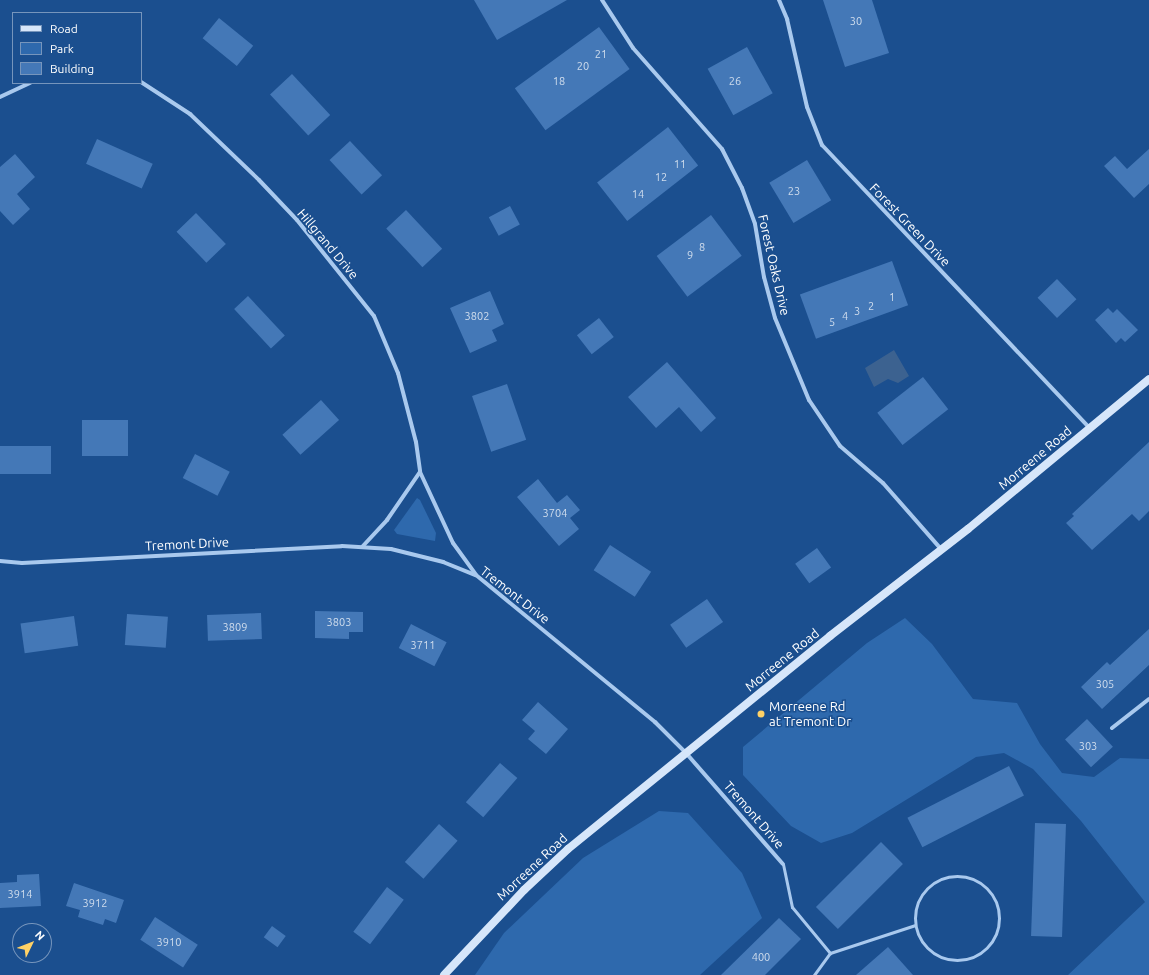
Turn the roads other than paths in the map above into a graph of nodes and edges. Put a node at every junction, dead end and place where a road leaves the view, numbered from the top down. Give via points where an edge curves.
1 (602, 0) edge
2 (779, 0) edge
3 (142, 83) edge
4 (28, 84) edge
5 (0, 97) edge
6 (1149, 379) edge
7 (1090, 428) junction
8 (420, 472) junction
9 (362, 547) junction
10 (942, 549) junction
11 (0, 561) edge
12 (476, 575) junction
13 (1149, 699) edge
14 (1112, 728) dead end
15 (686, 753) junction
16 (783, 864) joint
17 (915, 925) junction
18 (830, 953) junction
19 (444, 975) edge
20 (814, 975) edge

1 - 10 street, Forest Oaks Drive via 633,48 722,149 755,224 764,277 775,318 809,400 840,446 883,483
2 - 7 street, Forest Green Drive via 787,19 808,107 822,145
3 - 8 street, Hillgrand Drive via 190,114 259,180 297,220 374,316 398,373 416,442
4 - 5 street
6 - 7 street, Morreene Road
7 - 10 street, Morreene Road
8 - 9 street via 387,520
8 - 12 street, Hillgrand Drive via 453,543
9 - 11 street, Tremont Drive via 22,563
9 - 12 street, Tremont Drive via 416,553
10 - 15 street, Morreene Road
12 - 15 street, Tremont Drive via 655,722
13 - 14 street
15 - 16 street, Tremont Drive
15 - 19 street, Morreene Road via 568,849 530,884
16 - 18 lane via 792,907
17 - 17 lane via 926,947 937,956 947,960 965,960 985,951 996,935 1000,921 996,901 984,885 962,876 941,878 924,891 916,906
17 - 18 lane
18 - 20 lane

